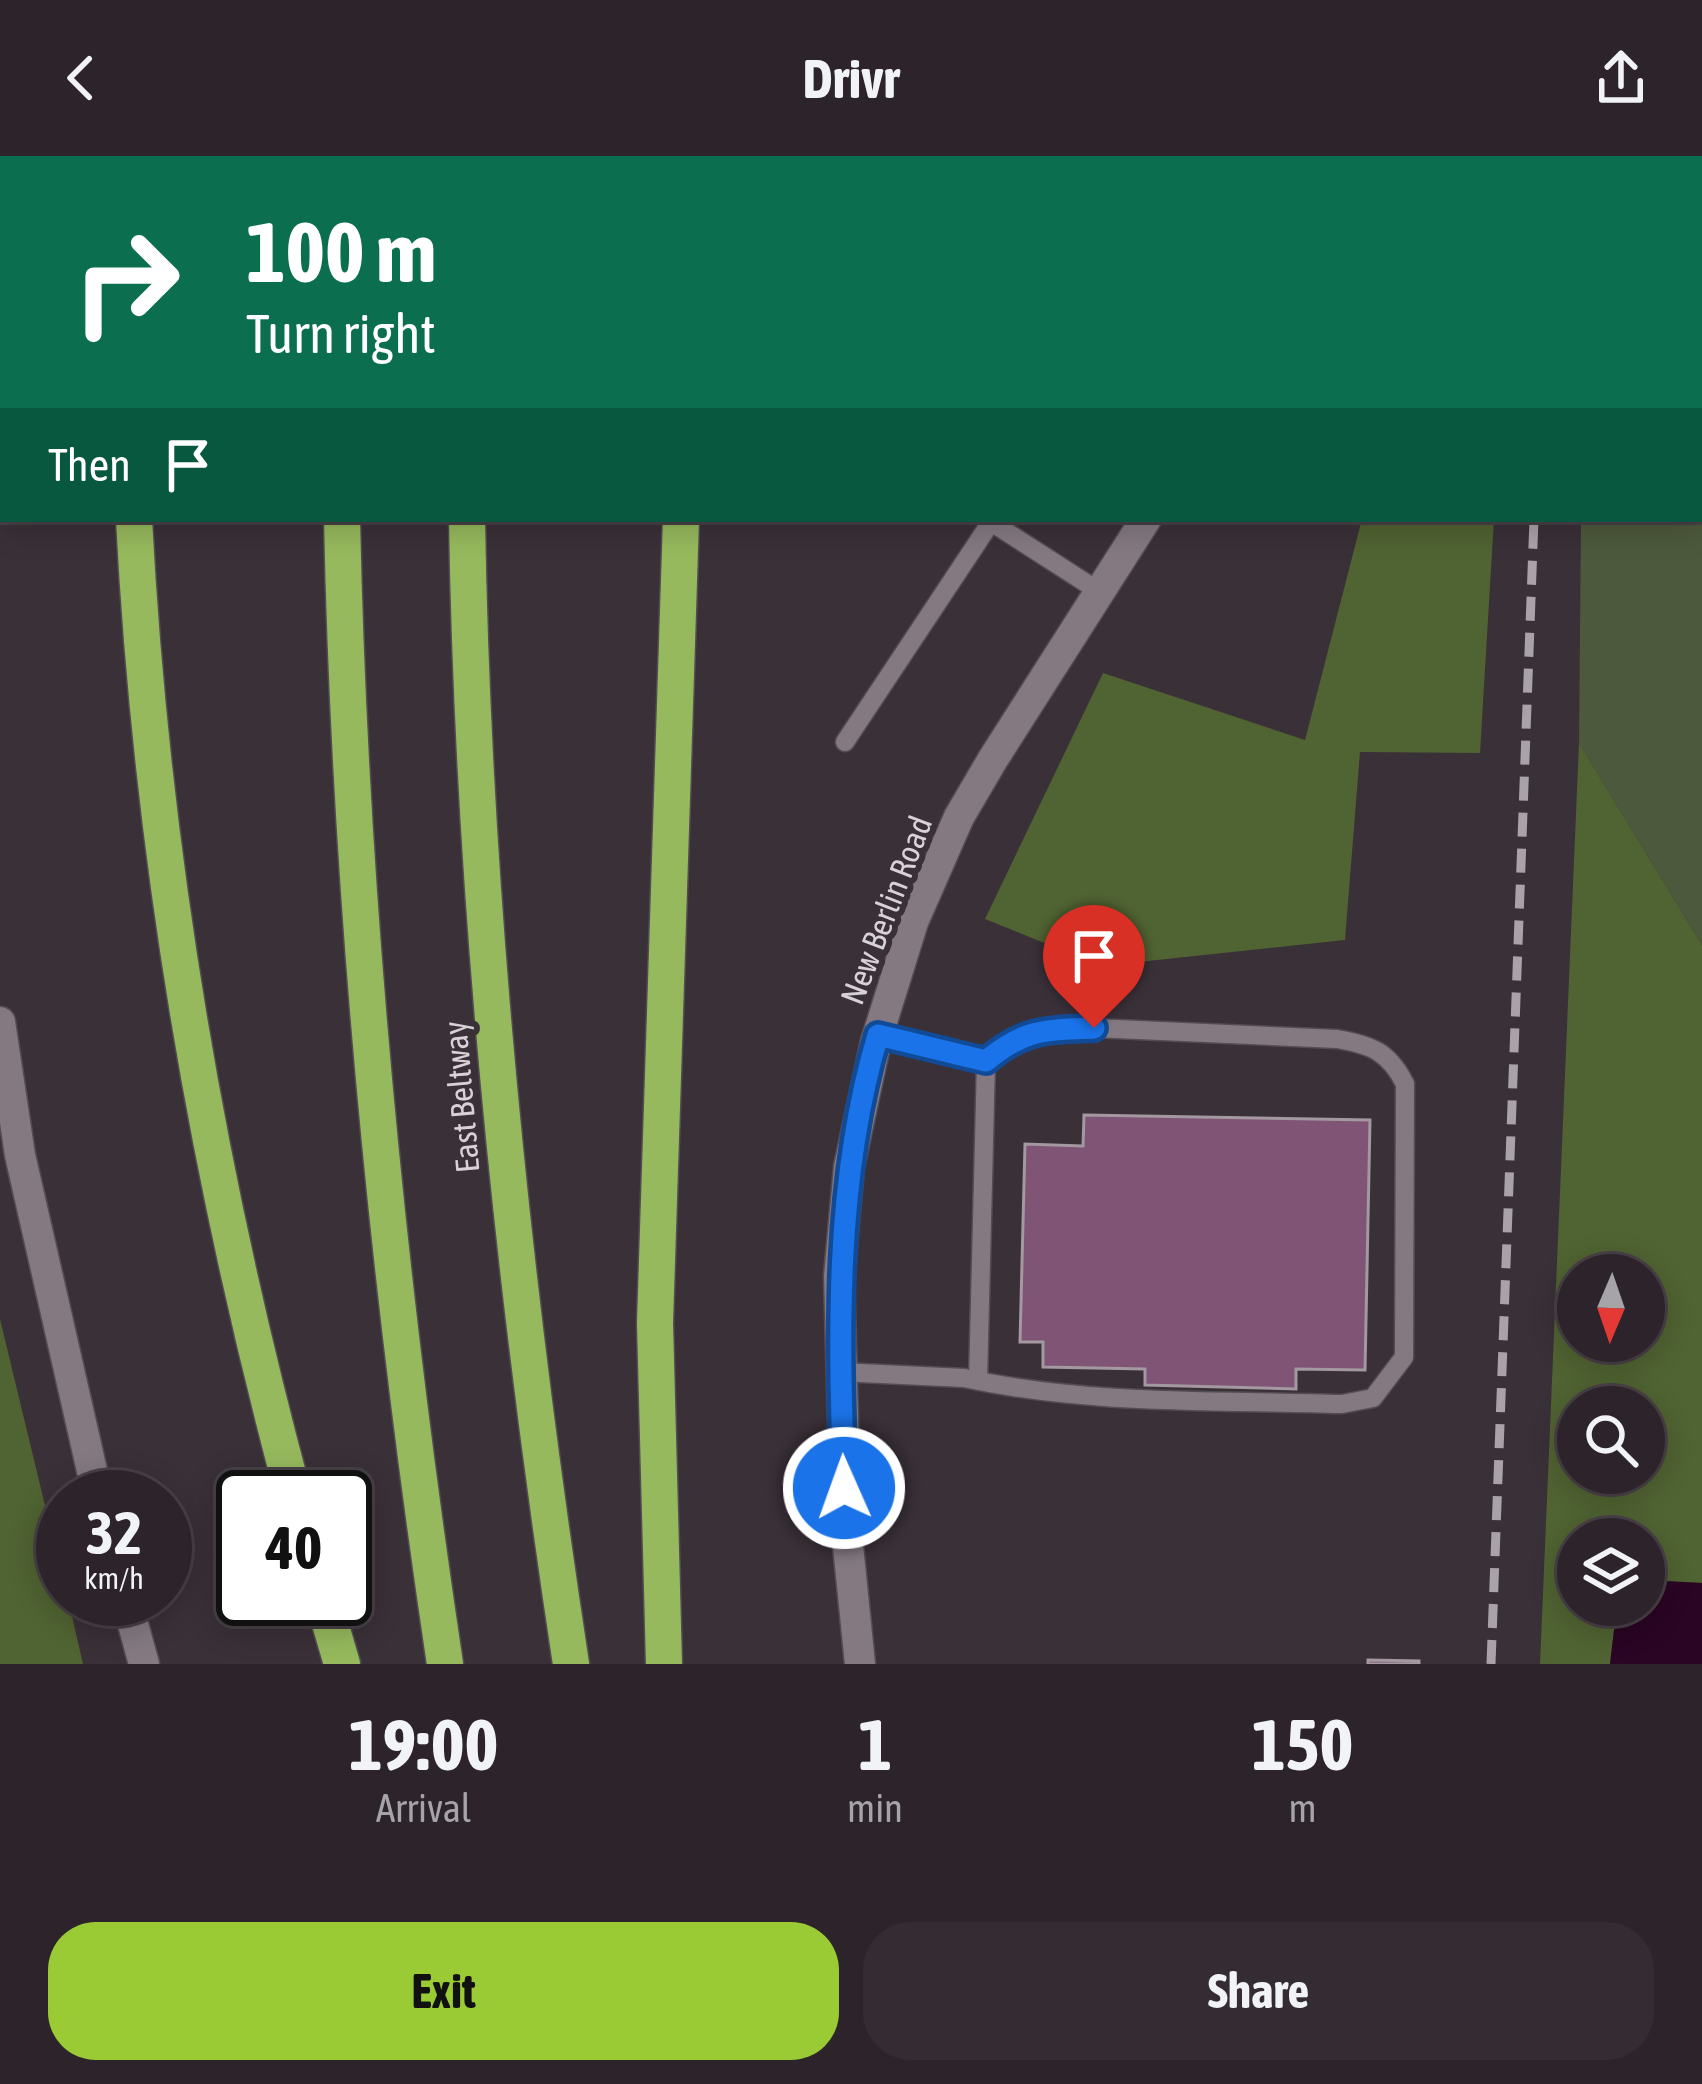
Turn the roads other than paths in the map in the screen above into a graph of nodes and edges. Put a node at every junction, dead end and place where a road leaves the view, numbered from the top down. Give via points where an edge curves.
1 (134, 522) edge
2 (342, 522) edge
3 (467, 522) edge
4 (681, 522) edge
5 (991, 522) edge
6 (995, 522) edge
7 (1144, 522) edge
8 (1100, 592) junction
9 (845, 742) dead end
10 (0, 1022) edge
11 (878, 1035) junction
12 (986, 1061) junction
13 (840, 1372) junction
14 (979, 1381) junction
15 (92, 1470) edge
16 (287, 1470) edge
17 (133, 1626) edge
18 (331, 1626) edge
19 (144, 1664) edge
20 (342, 1664) edge
21 (445, 1664) edge
22 (571, 1664) edge
23 (664, 1664) edge
24 (860, 1664) edge

1 - 16 highway via 157,781 188,1000 244,1297
2 - 21 highway via 350,772 375,1109
3 - 22 highway, East Beltway via 498,1084
4 - 23 highway via 654,1361
5 - 9 lane
6 - 8 lane
7 - 8 street, New Berlin Road
8 - 11 street, New Berlin Road via 959,817
10 - 15 street via 20,1155
11 - 12 lane
11 - 13 street, New Berlin Road via 849,1167
12 - 14 lane
12 - 14 lane via 1013,1038 1094,1028 1337,1039 1369,1044 1393,1059 1405,1084 1404,1358 1373,1399 1358,1404 1048,1394
13 - 14 lane
13 - 24 street, New Berlin Road
17 - 19 street
18 - 20 highway

